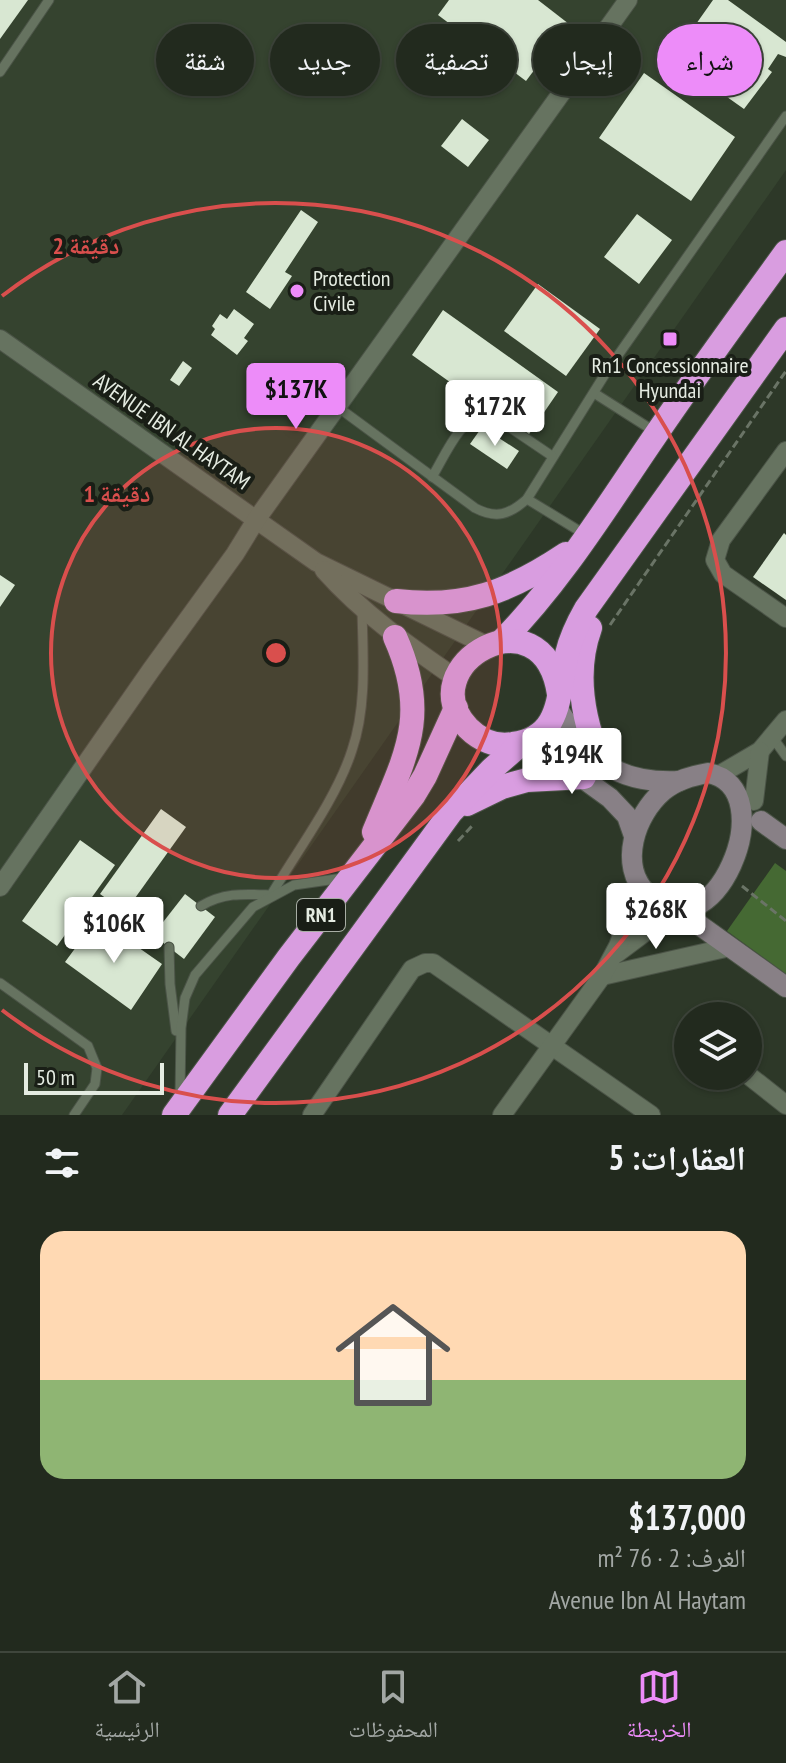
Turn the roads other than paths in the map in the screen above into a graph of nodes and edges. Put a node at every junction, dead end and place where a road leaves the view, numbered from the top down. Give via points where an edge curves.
1 (49, 0) edge
2 (628, 0) edge
3 (0, 72) edge
4 (786, 116) edge
5 (786, 252) edge
6 (786, 329) edge
7 (0, 339) edge
8 (594, 393) junction
9 (339, 408) junction
10 (657, 433) junction
11 (786, 451) edge
12 (552, 456) junction
13 (432, 477) junction
14 (527, 499) junction
15 (256, 520) junction
16 (585, 538) junction
17 (316, 562) junction
18 (612, 574) junction
19 (396, 601) junction
20 (362, 610) junction
21 (786, 618) edge
22 (395, 637) junction
23 (494, 643) junction
24 (457, 679) junction
25 (558, 701) junction
26 (456, 708) junction
27 (786, 720) edge
28 (526, 742) junction
29 (767, 745) junction
30 (786, 756) edge
31 (599, 758) junction
32 (719, 775) junction
33 (584, 777) junction
34 (679, 781) junction
35 (754, 801) junction
36 (451, 812) junction
37 (761, 821) junction
38 (634, 836) junction
39 (786, 839) edge
40 (365, 856) junction
41 (351, 877) junction
42 (640, 886) junction
43 (0, 887) edge
44 (271, 895) junction
45 (201, 906) dead end
46 (677, 909) junction
47 (169, 947) dead end
48 (730, 947) junction
49 (606, 967) junction
50 (0, 983) edge
51 (786, 987) edge
52 (551, 1044) junction
53 (179, 1053) junction
54 (762, 1086) edge
55 (786, 1105) edge
56 (177, 1111) edge
57 (74, 1115) edge
58 (230, 1115) edge
59 (312, 1115) edge
60 (502, 1115) edge
61 (651, 1115) edge

1 - 3 lane
2 - 9 street
4 - 8 lane
5 - 10 highway
6 - 18 highway, RN1
7 - 15 street, AVENUE IBN AL HAYTAM
8 - 10 lane
8 - 12 lane
9 - 13 lane
9 - 15 street
10 - 16 highway
11 - 21 street via 721,540 715,560 723,574
12 - 13 lane via 487,412 479,413 464,426
12 - 14 lane
13 - 14 lane via 490,516 514,511
14 - 16 lane
15 - 17 street, AVENUE IBN AL HAYTAM
15 - 43 street
16 - 19 highway via 537,573 496,593 451,603
16 - 23 highway via 541,598
17 - 19 street, AVENUE IBN AL HAYTAM
17 - 20 street, AVENUE IBN AL HAYTAM
18 - 25 highway, RN1 via 575,630
18 - 31 highway via 588,633 581,675 585,720
19 - 23 street, AVENUE IBN AL HAYTAM
20 - 22 street, AVENUE IBN AL HAYTAM
20 - 44 lane via 364,669 354,747
22 - 24 street, AVENUE IBN AL HAYTAM
22 - 40 highway via 413,689 414,716 408,748
23 - 24 highway via 463,665
23 - 25 highway via 530,647 542,655 551,666
24 - 26 highway, RN1
25 - 28 highway, RN1 via 547,727
25 - 31 street via 573,732
26 - 28 highway via 463,723 489,742
26 - 40 highway, RN1 via 413,796
27 - 29 street
28 - 33 street
28 - 36 highway, RN1
29 - 30 lane
29 - 32 street
29 - 35 street
31 - 34 street via 640,781
32 - 34 street
32 - 35 street via 739,784
33 - 36 highway via 514,783
33 - 38 street via 620,807
34 - 38 street via 651,804
35 - 37 street
36 - 58 highway, RN1
37 - 39 street
37 - 46 street via 753,854 736,881 706,904
38 - 42 street via 631,858
40 - 41 highway, RN1
41 - 44 lane via 294,885
41 - 56 highway, RN1
42 - 46 street via 655,902
42 - 49 street
44 - 45 lane via 233,893
44 - 53 lane via 253,907 195,975 185,998
46 - 48 street
46 - 49 street
47 - 53 lane
48 - 49 street
48 - 51 street
49 - 52 street
50 - 57 lane via 88,1046 97,1068 95,1084
52 - 59 street via 433,963 425,963 412,969
52 - 60 street
52 - 61 street
53 - 56 lane
54 - 55 street

